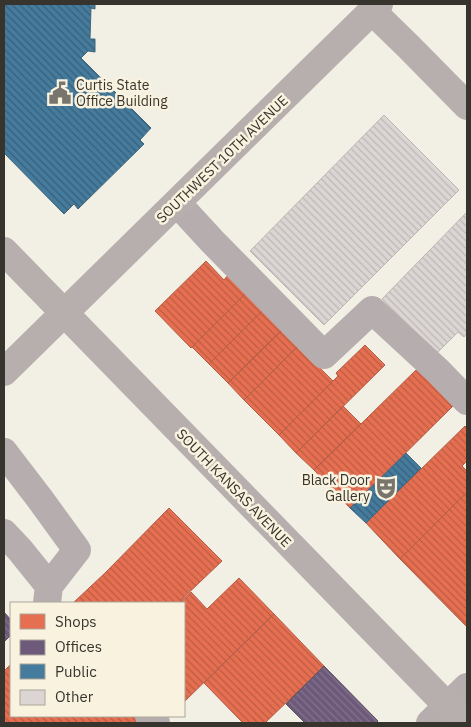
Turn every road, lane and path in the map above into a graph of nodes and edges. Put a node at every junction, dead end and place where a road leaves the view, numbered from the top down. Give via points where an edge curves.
1 (372, 6) edge
2 (467, 106) edge
3 (176, 203) junction
4 (4, 252) edge
5 (64, 313) junction
6 (4, 372) edge
7 (467, 401) edge
8 (4, 452) edge
9 (4, 533) edge
10 (48, 594) edge
11 (467, 687) edge
12 (447, 718) edge

1 - 2 main road
1 - 3 main road, SOUTHWEST 10TH AVENUE
3 - 5 main road, SOUTHWEST 10TH AVENUE
3 - 7 street via 324,355 372,310
4 - 5 main road, SOUTH KANSAS AVENUE
5 - 6 main road, SOUTHWEST 10TH AVENUE
5 - 12 main road, SOUTH KANSAS AVENUE
8 - 10 street via 77,550
9 - 10 street via 20,550
11 - 12 street

